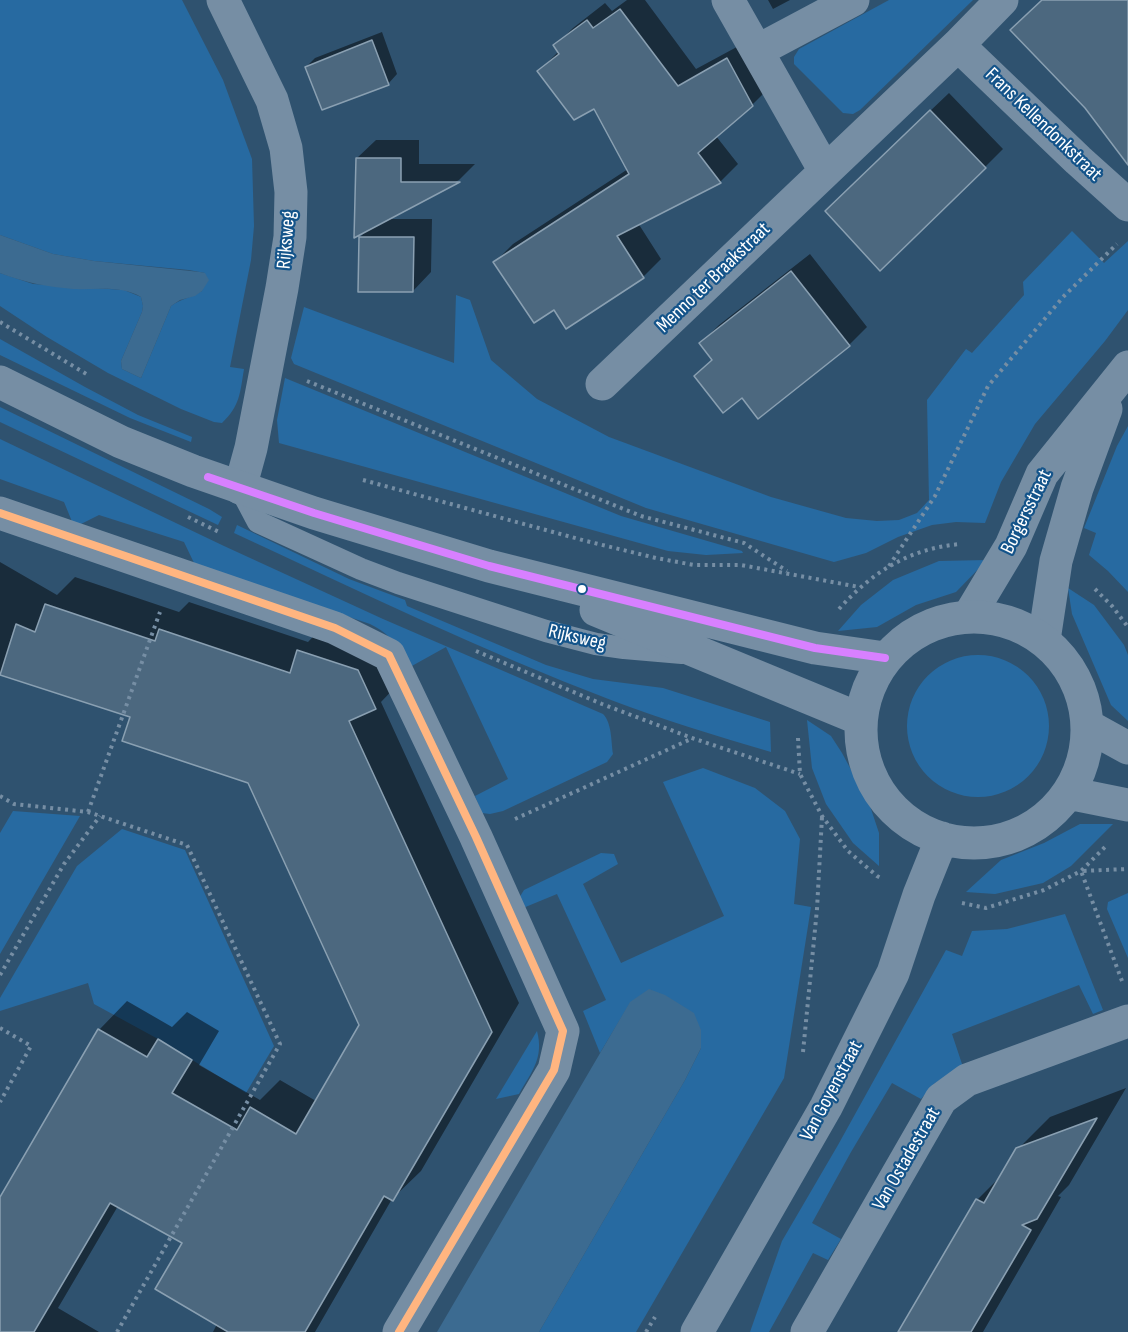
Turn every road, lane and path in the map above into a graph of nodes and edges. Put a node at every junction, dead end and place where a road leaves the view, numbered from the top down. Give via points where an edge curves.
1 (223, 0) edge
2 (728, 0) edge
3 (853, 0) edge
4 (1002, 0) edge
5 (958, 45) junction
6 (757, 51) junction
7 (825, 171) junction
8 (1128, 205) edge
9 (1120, 241) dead end
10 (0, 321) edge
11 (268, 365) junction
12 (91, 376) dead end
13 (1121, 376) edge
14 (0, 382) edge
15 (603, 384) dead end
16 (355, 478) dead end
17 (240, 488) junction
18 (0, 513) edge
19 (1011, 546) junction
20 (489, 566) junction
21 (889, 566) junction
22 (174, 573) junction
23 (790, 574) junction
24 (859, 588) junction
25 (969, 616) junction
26 (1044, 640) junction
27 (815, 648) junction
28 (703, 655) junction
29 (885, 658) junction
30 (798, 694) junction
31 (860, 719) junction
32 (1088, 726) junction
33 (692, 738) dead end
34 (1128, 748) edge
35 (1068, 793) junction
36 (0, 796) edge
37 (1128, 805) edge
38 (88, 812) junction
39 (100, 816) junction
40 (822, 816) junction
41 (476, 837) junction
42 (942, 838) junction
43 (1111, 841) dead end
44 (1128, 869) edge
45 (1081, 871) junction
46 (919, 895) junction
47 (0, 975) edge
48 (1124, 985) dead end
49 (1128, 1021) edge
50 (0, 1028) edge
51 (802, 1063) dead end
52 (0, 1102) edge
53 (658, 1311) dead end
54 (117, 1332) edge
55 (399, 1332) edge
56 (646, 1332) edge
57 (697, 1332) edge
58 (807, 1332) edge

1 - 11 street, Rijksweg via 272,100 286,148 291,192 290,237
2 - 6 street
3 - 6 street
4 - 5 street, Menno ter Braakstraat
5 - 7 street, Menno ter Braakstraat
5 - 8 street, Frans Kellendonkstraat
6 - 7 street
7 - 15 street, Menno ter Braakstraat
9 - 21 path via 1064,296 988,386 935,496
10 - 12 path
11 - 17 street, Rijksweg
11 - 23 path via 641,516 744,543
13 - 19 street, Borgersstraat via 1042,474
13 - 26 street, Borgersstraat via 1077,488 1056,561
14 - 17 street, Rijksweg via 121,442
16 - 23 path via 656,558 694,565 741,565
17 - 20 street, Rijksweg
17 - 28 lane, Rijksweg via 258,522 398,583 596,644
18 - 22 street
19 - 21 path via 975,542 939,546
19 - 25 street, Borgersstraat
20 - 27 street, Rijksweg
20 - 28 street, Rijksweg
21 - 24 path
22 - 38 path
22 - 41 street via 335,628 389,655
23 - 24 path
24 - 27 path via 839,610
25 - 26 street via 1009,621
25 - 29 street via 937,622 909,637
26 - 32 street via 1076,679
27 - 29 street, Rijksweg
28 - 30 street, Rijksweg
29 - 31 street via 864,697
30 - 31 street, Rijksweg
30 - 40 path via 800,774
31 - 42 street via 863,758 880,793 907,822
32 - 34 street
32 - 35 street via 1083,761
33 - 41 path
35 - 37 street
35 - 42 street via 1056,809 1022,833 982,843
36 - 38 path via 14,804
38 - 39 path
39 - 47 path via 64,864
39 - 54 path via 188,845 280,1044
40 - 46 path via 848,851 877,876
40 - 51 path
41 - 55 street via 563,1031 554,1070
42 - 46 street, Van Goyenstraat
43 - 45 path
44 - 45 path
45 - 46 path via 1044,890 986,908
45 - 48 path
46 - 57 street, Van Goyenstraat via 893,973 831,1096
49 - 58 street, Van Ostadestraat via 967,1080 941,1099
50 - 52 path via 31,1046
53 - 56 path

